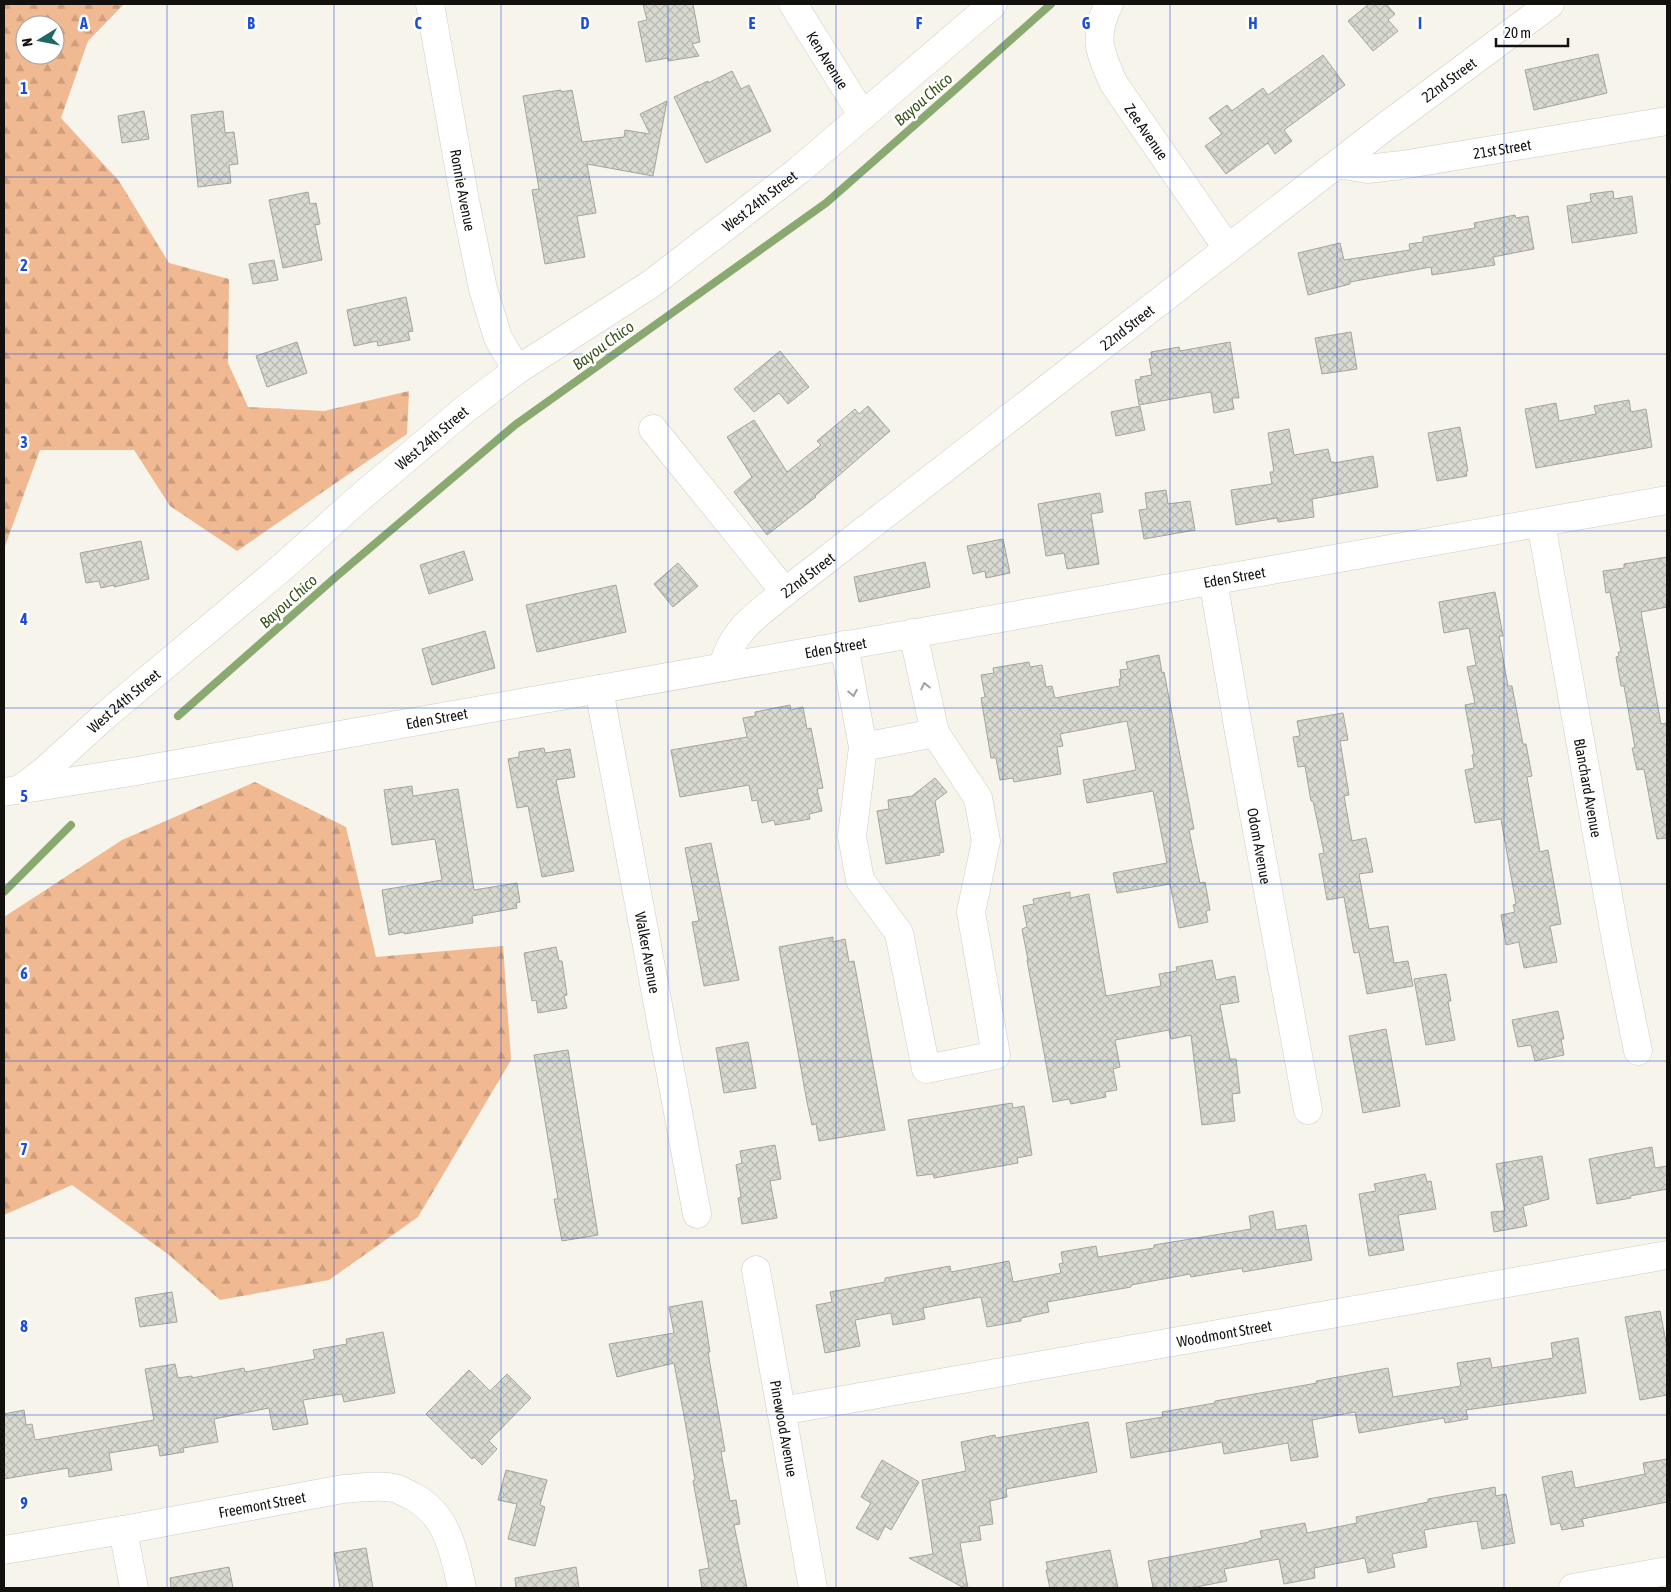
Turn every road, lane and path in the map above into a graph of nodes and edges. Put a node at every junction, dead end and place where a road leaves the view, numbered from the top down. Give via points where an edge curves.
1 (430, 4) edge
2 (793, 4) edge
3 (1108, 4) edge
4 (1550, 4) edge
5 (990, 6) edge
6 (863, 116) junction
7 (1667, 121) edge
8 (1338, 164) junction
9 (1228, 249) junction
10 (517, 370) junction
11 (653, 428) dead end
12 (1667, 500) edge
13 (1541, 523) junction
14 (1213, 580) junction
15 (785, 592) junction
16 (913, 634) junction
17 (844, 646) junction
18 (723, 667) junction
19 (599, 688) junction
20 (935, 733) junction
21 (863, 748) junction
22 (12, 791) edge
23 (1638, 1051) dead end
24 (1308, 1110) dead end
25 (698, 1214) dead end
26 (1667, 1255) edge
27 (756, 1270) dead end
28 (781, 1411) junction
29 (123, 1530) junction
30 (4, 1550) edge
31 (1667, 1572) edge
32 (134, 1588) edge
33 (462, 1588) edge
34 (813, 1588) edge
35 (1573, 1588) edge

1 - 10 street, Ronnie Avenue via 482,289 498,338
2 - 6 street, Ken Avenue
3 - 9 street, Zee Avenue via 1099,35 1101,55 1114,84
4 - 8 street, 22nd Street
5 - 6 street, West 24th Street
6 - 10 street, West 24th Street via 798,171 650,284
7 - 8 street, 21st Street via 1402,166 1367,169
8 - 9 street, 22nd Street
9 - 15 street, 22nd Street
10 - 22 street, West 24th Street via 464,410 43,772
11 - 15 street
12 - 13 street, Eden Street
13 - 14 street, Eden Street
13 - 23 street, Blanchard Avenue
14 - 16 street, Eden Street
14 - 24 street, Odom Avenue
15 - 18 street, 22nd Street via 737,634
16 - 17 street, Eden Street
20 -> 16 street
17 - 18 street, Eden Street
17 -> 21 street
18 - 19 street, Eden Street
19 - 22 street, Eden Street
19 - 25 street, Walker Avenue
20 - 21 street
20 - 21 street via 978,798 986,841 971,912 996,1055 934,1068 926,1069 899,933 860,880 852,836
26 - 28 street, Woodmont Street
27 - 28 street, Pinewood Avenue
28 - 34 street, Pinewood Avenue
29 - 30 street, Freemont Street
29 - 32 street
29 - 33 street, Freemont Street via 343,1489 376,1486 398,1489 434,1513 448,1533
31 - 35 street

